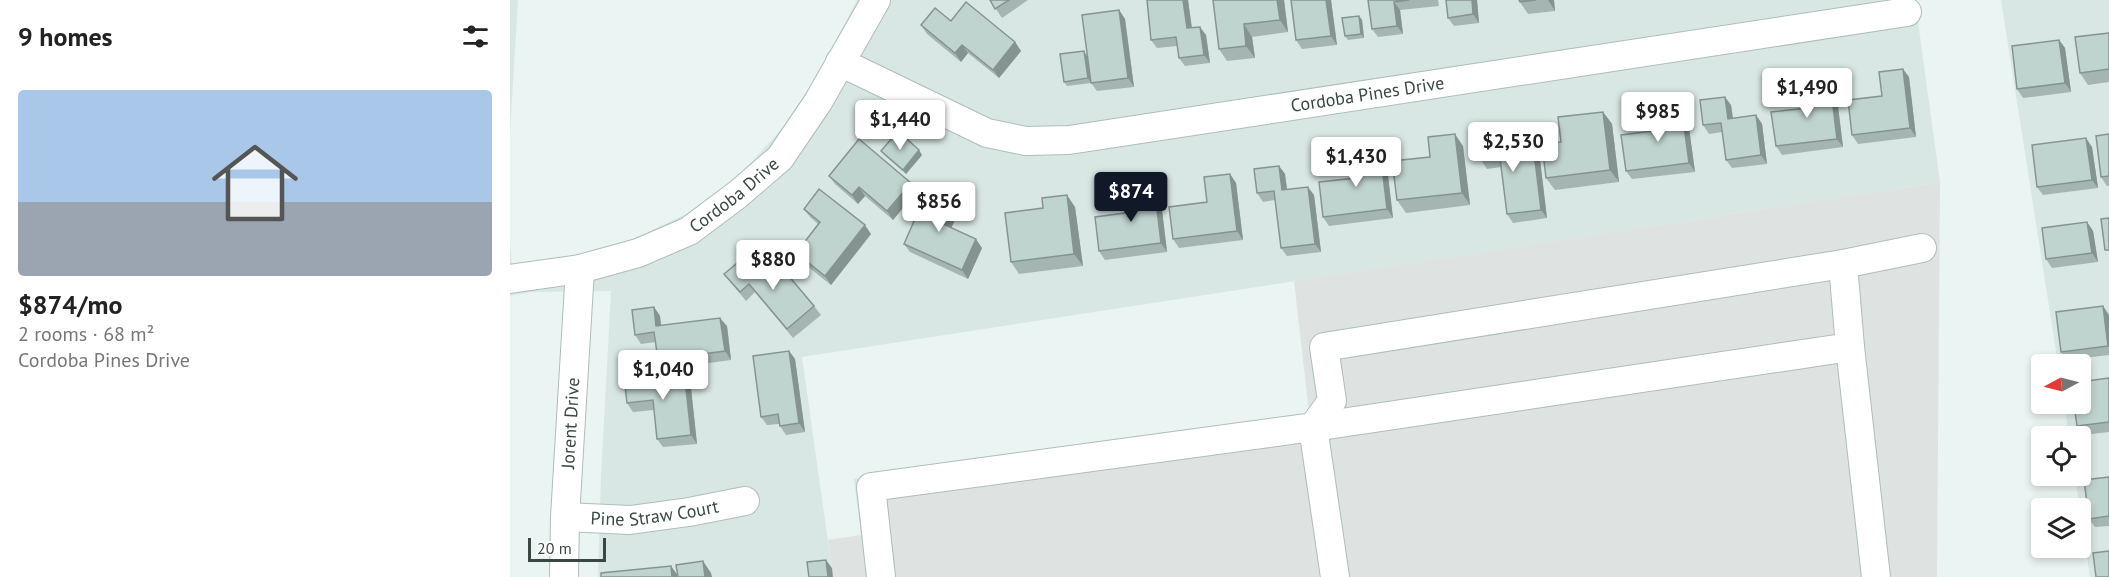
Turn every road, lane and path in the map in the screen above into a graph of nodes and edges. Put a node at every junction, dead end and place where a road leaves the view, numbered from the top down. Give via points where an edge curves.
1 (876, 0) edge
2 (1907, 12) dead end
3 (840, 63) junction
4 (1922, 248) dead end
5 (1843, 264) junction
6 (580, 269) junction
7 (510, 279) edge
8 (1850, 347) junction
9 (1313, 427) junction
10 (745, 501) dead end
11 (565, 517) junction
12 (564, 577) edge
13 (881, 577) edge
14 (1335, 577) edge
15 (1876, 577) edge

1 - 3 street, Cordoba Drive
2 - 3 street, Cordoba Pines Drive via 1069,140 1026,141 987,132
3 - 6 street, Cordoba Drive via 780,158 737,195 689,231 638,253
4 - 5 street
5 - 8 street
5 - 9 street via 1324,347 1332,401
6 - 7 street, Cordoba Drive
6 - 11 street, Jorent Drive
8 - 9 street
8 - 15 street
9 - 13 street via 871,487
9 - 14 street
10 - 11 street, Pine Straw Court via 630,520
11 - 12 street, Jorent Drive

